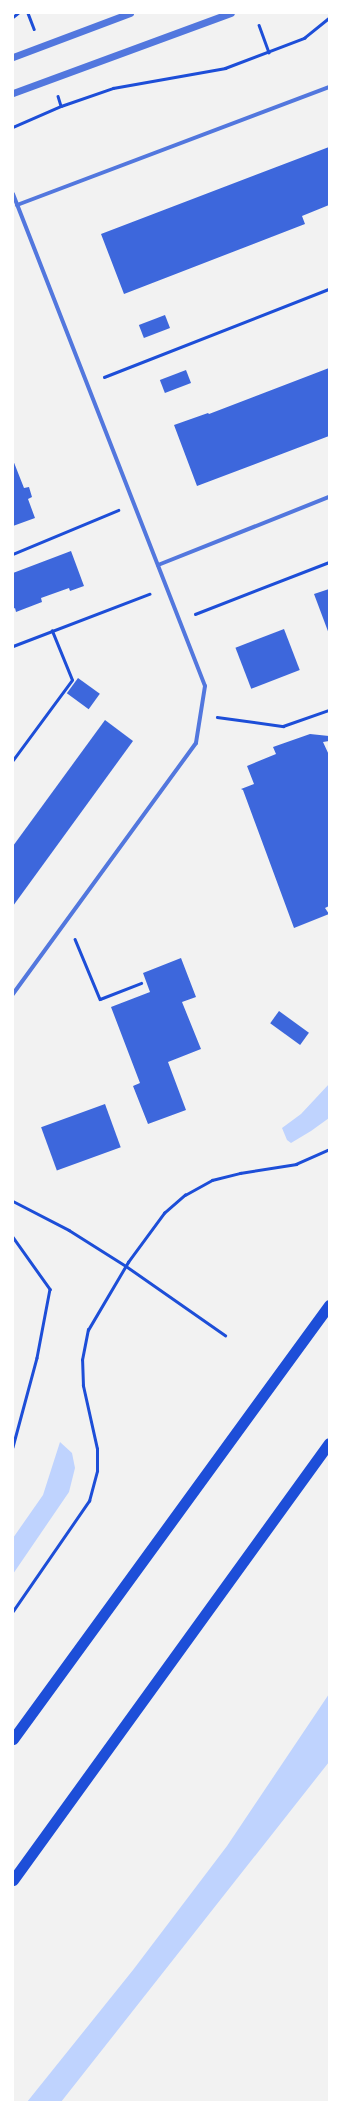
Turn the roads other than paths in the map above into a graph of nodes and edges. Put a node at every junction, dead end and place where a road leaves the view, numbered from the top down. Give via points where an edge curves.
1 (130, 13) edge
2 (231, 13) edge
3 (13, 57) edge
4 (329, 88) edge
5 (13, 93) edge
6 (13, 194) edge
7 (17, 205) junction
8 (329, 497) edge
9 (158, 565) junction
10 (13, 994) edge
11 (329, 1305) edge
12 (329, 1443) edge
13 (13, 1739) edge
14 (13, 1880) edge

1 - 3 street
2 - 5 street
4 - 7 street
6 - 7 street
7 - 9 street
8 - 9 street
9 - 10 street via 205,686 196,743
11 - 13 highway
12 - 14 highway

